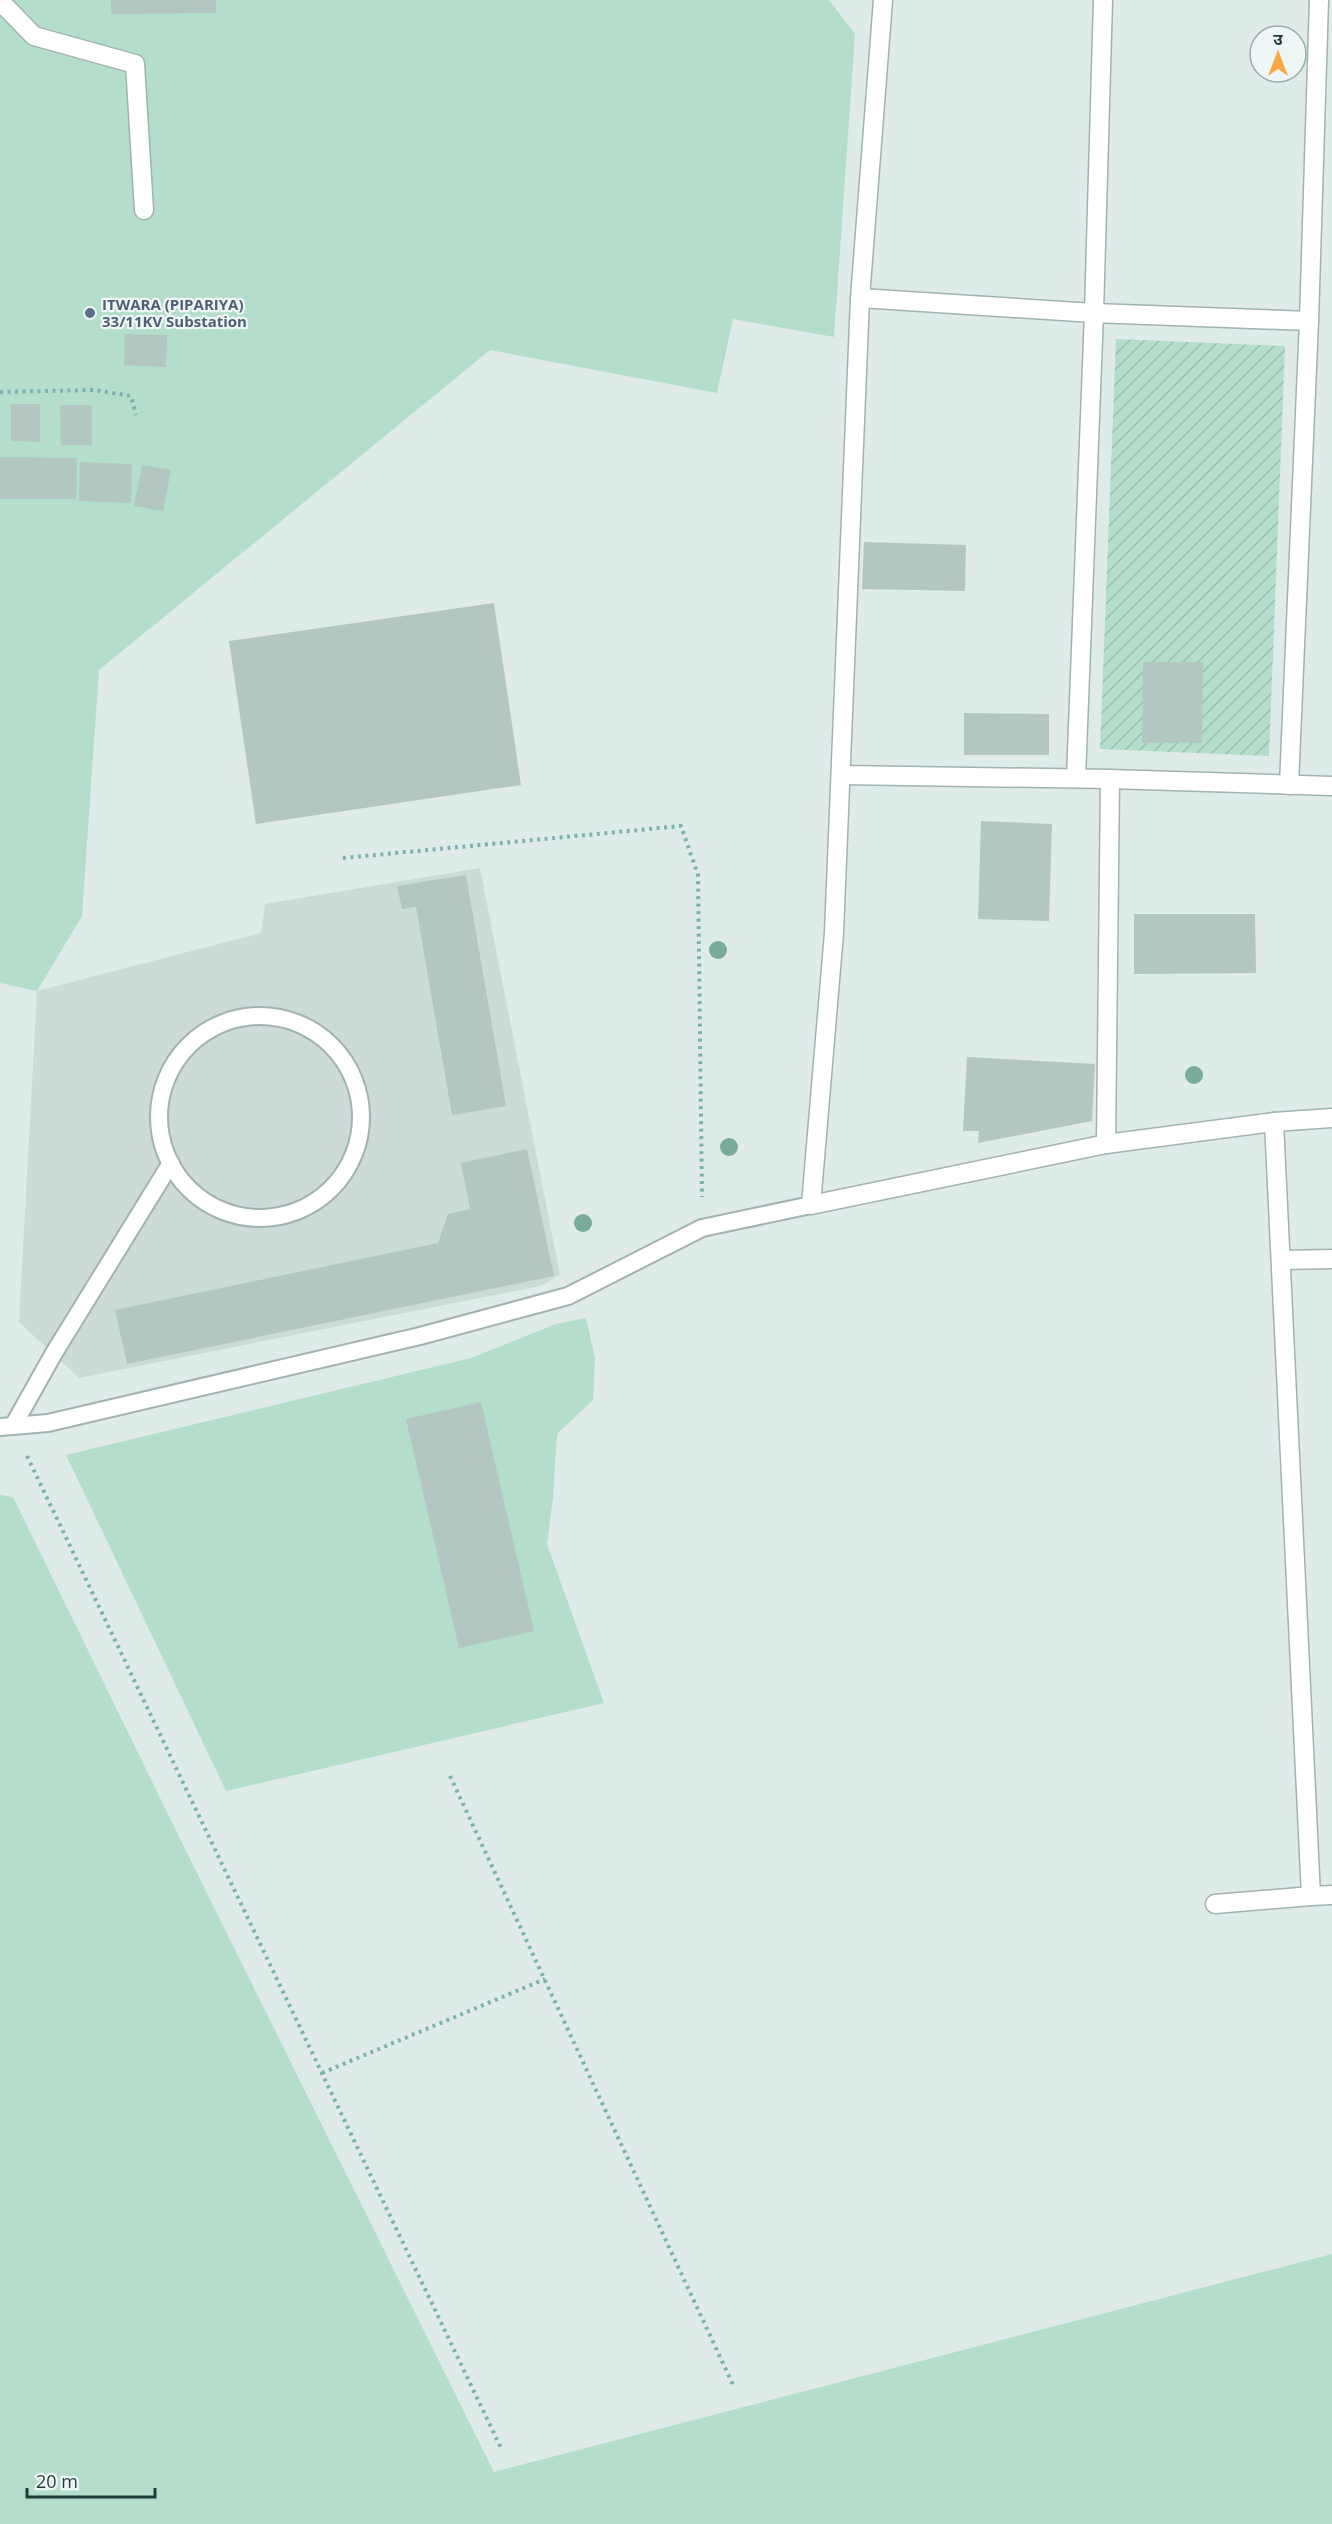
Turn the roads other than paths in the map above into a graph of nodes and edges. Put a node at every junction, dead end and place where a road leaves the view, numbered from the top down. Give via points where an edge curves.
1 (883, 0) edge
2 (1103, 0) edge
3 (1319, 0) edge
4 (0, 1) edge
5 (144, 210) dead end
6 (860, 298) junction
7 (1094, 313) junction
8 (1309, 321) junction
9 (842, 775) junction
10 (1076, 778) junction
11 (1110, 779) junction
12 (1289, 785) junction
13 (1332, 786) edge
14 (1332, 1118) edge
15 (1274, 1122) junction
16 (1106, 1144) junction
17 (171, 1163) junction
18 (811, 1204) junction
19 (1332, 1259) edge
20 (1282, 1260) junction
21 (6, 1426) edge
22 (1311, 1896) junction
23 (1332, 1896) edge
24 (1215, 1904) dead end

1 - 6 street
2 - 7 street
3 - 8 street
4 - 5 street via 34,36 135,64
6 - 7 street
6 - 9 street
7 - 8 street
7 - 10 street
8 - 12 street
9 - 10 street
9 - 18 street via 834,933
10 - 11 street
11 - 12 street
11 - 16 street
12 - 13 street
14 - 15 street
15 - 16 street
15 - 20 street
16 - 18 street
17 - 17 lane via 184,1184 208,1204 238,1216 271,1218 304,1209 333,1189 353,1161 362,1126 360,1092 345,1060 321,1035 290,1020 256,1016 221,1023 194,1040 173,1064 161,1094 159,1126
17 - 21 lane
18 - 21 lane via 702,1228 568,1296 420,1336 48,1423
19 - 20 street
20 - 22 street
22 - 23 street
22 - 24 street

